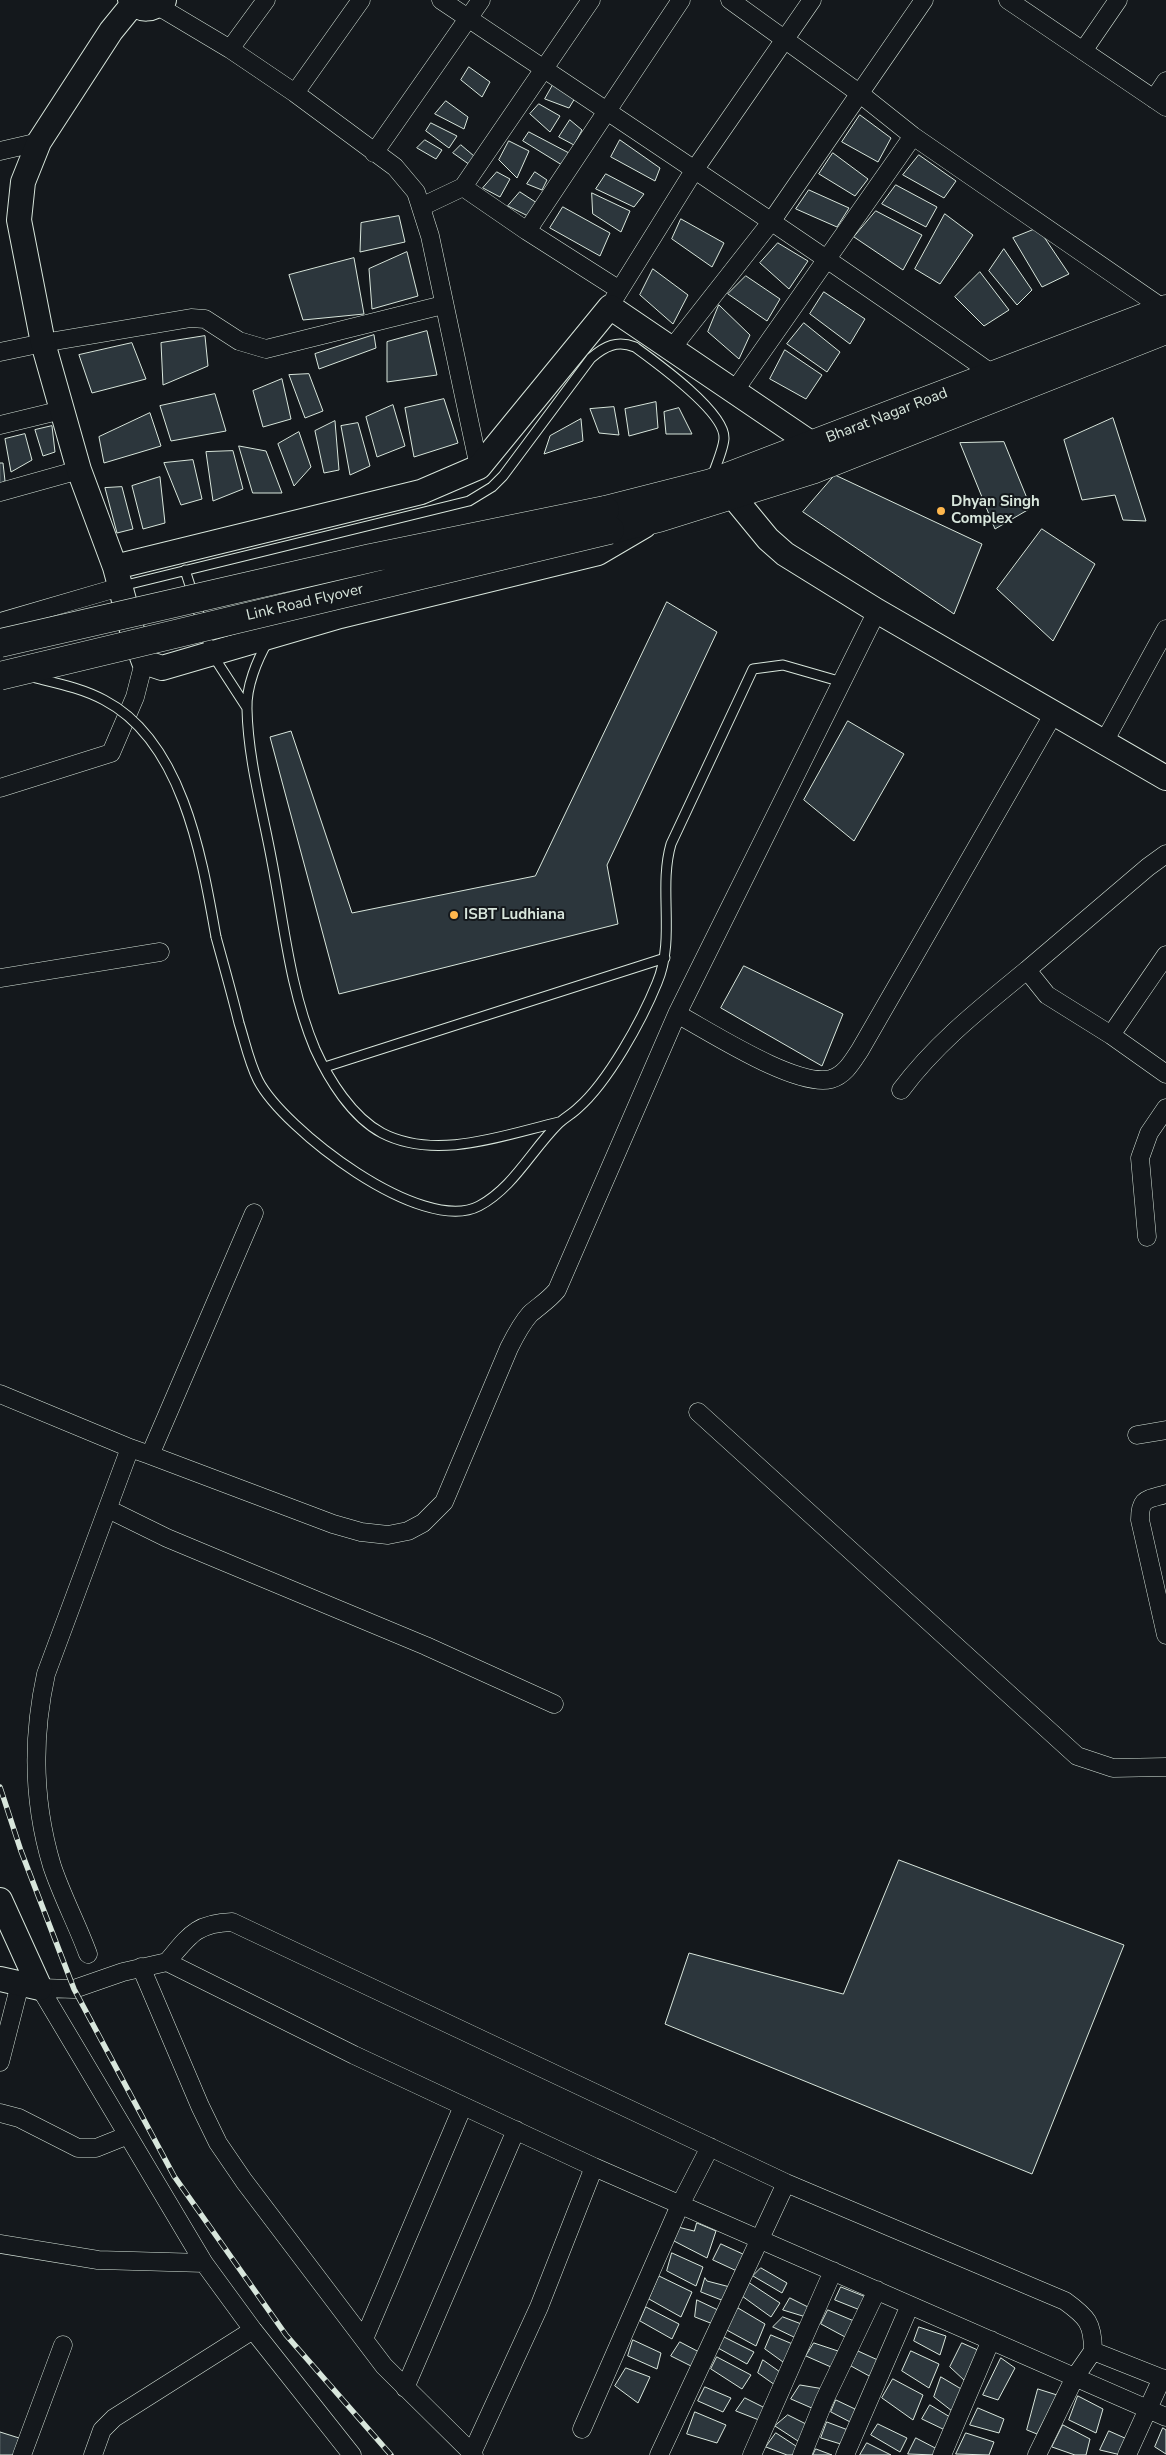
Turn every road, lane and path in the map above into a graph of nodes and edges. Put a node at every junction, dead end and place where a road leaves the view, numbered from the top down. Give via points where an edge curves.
1 (266, 0) edge
2 (361, 0) edge
3 (441, 0) edge
4 (481, 0) edge
5 (592, 0) edge
6 (681, 0) edge
7 (730, 0) edge
8 (812, 0) edge
9 (924, 0) edge
10 (1118, 0) edge
11 (131, 2) edge
12 (1015, 2) edge
13 (161, 3) edge
14 (468, 18) junction
15 (783, 39) junction
16 (230, 49) junction
17 (1083, 51) junction
18 (545, 69) junction
19 (1166, 81) edge
20 (295, 93) junction
21 (859, 93) junction
22 (1160, 103) edge
23 (607, 111) junction
24 (913, 136) junction
25 (39, 142) junction
26 (0, 151) edge
27 (374, 153) junction
28 (695, 169) junction
29 (463, 187) junction
30 (423, 206) junction
31 (770, 222) junction
32 (526, 231) junction
33 (828, 258) junction
34 (614, 298) junction
35 (443, 305) junction
36 (1165, 316) edge
37 (43, 343) junction
38 (672, 348) junction
39 (0, 352) edge
40 (994, 375) junction
41 (735, 390) junction
42 (62, 410) junction
43 (0, 425) edge
44 (812, 444) junction
45 (479, 467) junction
46 (79, 470) junction
47 (721, 489) junction
48 (0, 492) edge
49 (659, 518) junction
50 (607, 520) junction
51 (185, 570) junction
52 (118, 577) junction
53 (877, 611) junction
54 (0, 622) edge
55 (1165, 632) edge
56 (270, 638) junction
57 (0, 644) edge
58 (212, 654) junction
59 (144, 662) junction
60 (8, 674) edge
61 (842, 682) junction
62 (247, 708) junction
63 (1054, 713) junction
64 (1104, 742) junction
65 (1166, 778) edge
66 (0, 788) edge
67 (1166, 854) edge
68 (160, 952) dead end
69 (1166, 955) edge
70 (665, 958) junction
71 (1027, 970) junction
72 (0, 978) edge
73 (677, 1014) junction
74 (1111, 1035) junction
75 (325, 1067) junction
76 (1166, 1074) edge
77 (901, 1090) dead end
78 (1166, 1108) edge
79 (559, 1122) junction
80 (254, 1213) dead end
81 (1147, 1237) dead end
82 (0, 1394) edge
83 (698, 1412) dead end
84 (1166, 1430) edge
85 (1137, 1435) dead end
86 (130, 1448) junction
87 (150, 1455) junction
88 (1166, 1494) edge
89 (108, 1509) junction
90 (1166, 1635) edge
91 (554, 1704) dead end
92 (1166, 1767) edge
93 (0, 1900) edge
94 (88, 1954) dead end
95 (166, 1962) junction
96 (141, 1967) junction
97 (20, 1983) edge
98 (0, 2062) edge
99 (463, 2106) junction
100 (0, 2113) edge
101 (516, 2130) junction
102 (126, 2136) junction
103 (710, 2147) junction
104 (594, 2167) junction
105 (786, 2183) junction
106 (680, 2205) junction
107 (760, 2240) junction
108 (0, 2244) edge
109 (204, 2262) junction
110 (833, 2272) junction
111 (877, 2290) junction
112 (910, 2305) junction
113 (253, 2330) junction
114 (364, 2339) junction
115 (991, 2340) junction
116 (63, 2345) dead end
117 (1093, 2351) junction
118 (1075, 2377) junction
119 (1164, 2379) edge
120 (405, 2388) junction
121 (1148, 2409) junction
122 (1166, 2417) edge
123 (582, 2429) dead end
124 (348, 2453) edge
125 (473, 2454) edge
126 (22, 2455) edge
127 (93, 2455) edge
128 (659, 2455) edge
129 (752, 2455) edge
130 (802, 2455) edge
131 (845, 2455) edge
132 (942, 2455) edge
133 (1037, 2455) edge
134 (1126, 2455) edge

1 - 16 street
2 - 20 street
3 - 14 street
4 - 14 street
5 - 18 street
6 - 23 street
7 - 15 street
8 - 15 street
9 - 21 street
10 - 17 street
11 - 13 street via 145,9
11 - 25 street
12 - 17 street
13 - 16 street
14 - 18 street
14 - 27 street
15 - 21 street
15 - 28 street
16 - 20 street
17 - 22 street
18 - 23 street
18 - 29 street
19 - 22 street
20 - 27 street
21 - 24 street
21 - 31 street
23 - 28 street
23 - 32 street
24 - 33 street
24 - 36 street
25 - 26 street
25 - 37 street via 23,182 19,220
27 - 30 street via 408,182
28 - 31 street
28 - 34 street
29 - 30 street
29 - 32 street
30 - 35 street
31 - 33 street
31 - 38 street
32 - 34 street
33 - 40 street
33 - 41 street
34 - 38 street
34 - 45 street
35 - 37 street via 266,349 239,341 205,319 191,318
35 - 45 street
36 - 40 main road, Bharat Nagar Road
36 - 47 main road, Bharat Nagar Road via 812,470
37 - 39 street
37 - 42 street
38 - 41 street
40 - 44 main road, Bharat Nagar Road
41 - 44 street
42 - 43 street
42 - 46 street
44 - 47 main road, Bharat Nagar Road
45 - 52 street via 421,492
46 - 48 street
46 - 52 street
47 - 49 main road, Bharat Nagar Road
47 - 50 main road, Bharat Nagar Road
47 - 51 lane via 724,439 723,429 714,413 635,347 611,344 591,358 502,476 469,501
47 - 53 street via 785,554
49 - 50 main road, Bharat Nagar Road
49 - 56 street via 598,553 340,616
50 - 57 main road, Link Road Flyover, bridge via 371,558
50 - 60 main road, Link Road Flyover, bridge
51 - 52 lane
51 - 58 lane
52 - 54 street
52 - 59 street
53 - 61 street
53 - 63 street
55 - 64 street
56 - 58 street
56 - 62 lane via 254,673
58 - 59 street via 162,668
58 - 62 lane
59 - 66 street via 135,698 111,753
60 - 79 lane, bridge via 68,686 105,700 135,723 165,760 186,807 205,876 216,937 258,1080 273,1102 313,1142 397,1196 435,1210 459,1211 477,1207 503,1189
61 - 70 lane via 783,665 753,669 671,844 667,868
61 - 73 street
62 - 75 lane via 253,763 299,1000
63 - 64 street
63 - 73 street via 844,1073 830,1079 798,1076
64 - 65 street
67 - 71 street
68 - 72 street
69 - 74 street
70 - 75 lane
70 - 79 lane via 658,982 621,1052 579,1108
71 - 74 street via 1047,995
71 - 77 street via 936,1049
73 - 87 street via 557,1290 531,1313 517,1332 444,1502 423,1523 408,1531 388,1535 361,1532
74 - 76 street
75 - 79 lane via 345,1100 363,1119 399,1141 458,1145
78 - 81 street via 1149,1133 1140,1158
80 - 87 street
82 - 86 street
83 - 92 street via 1077,1756 1113,1768
84 - 85 street
86 - 87 street
86 - 89 street
88 - 90 street via 1145,1500 1140,1506 1140,1520
89 - 91 street via 167,1538 426,1646
89 - 94 street via 46,1674 38,1712 36,1749 40,1813 52,1866
93 - 97 street
95 - 96 street
95 - 99 street
95 - 103 street via 189,1936 202,1927 213,1922 232,1922
96 - 97 street via 74,1988
96 - 114 street via 218,2143
97 - 98 street
97 - 102 street
99 - 101 street
99 - 114 street
100 - 102 street via 19,2118 78,2148 96,2148
101 - 104 street
101 - 120 street
102 - 109 street
103 - 105 street
103 - 106 street
104 - 106 street
104 - 125 street via 540,2306
105 - 107 street
105 - 117 street via 1065,2300 1086,2317 1093,2337
106 - 107 street
106 - 123 street
107 - 110 street
107 - 128 street
108 - 109 street via 98,2260
109 - 113 street
110 - 111 street
110 - 129 street
111 - 112 street
111 - 130 street
112 - 115 street
112 - 131 street
113 - 124 street
113 - 127 street via 114,2418 102,2430
114 - 120 street
115 - 118 street
115 - 132 street
116 - 126 street
117 - 118 street
117 - 119 street
118 - 121 street
118 - 133 street
119 - 121 street
120 - 125 street
121 - 122 street
121 - 134 street

